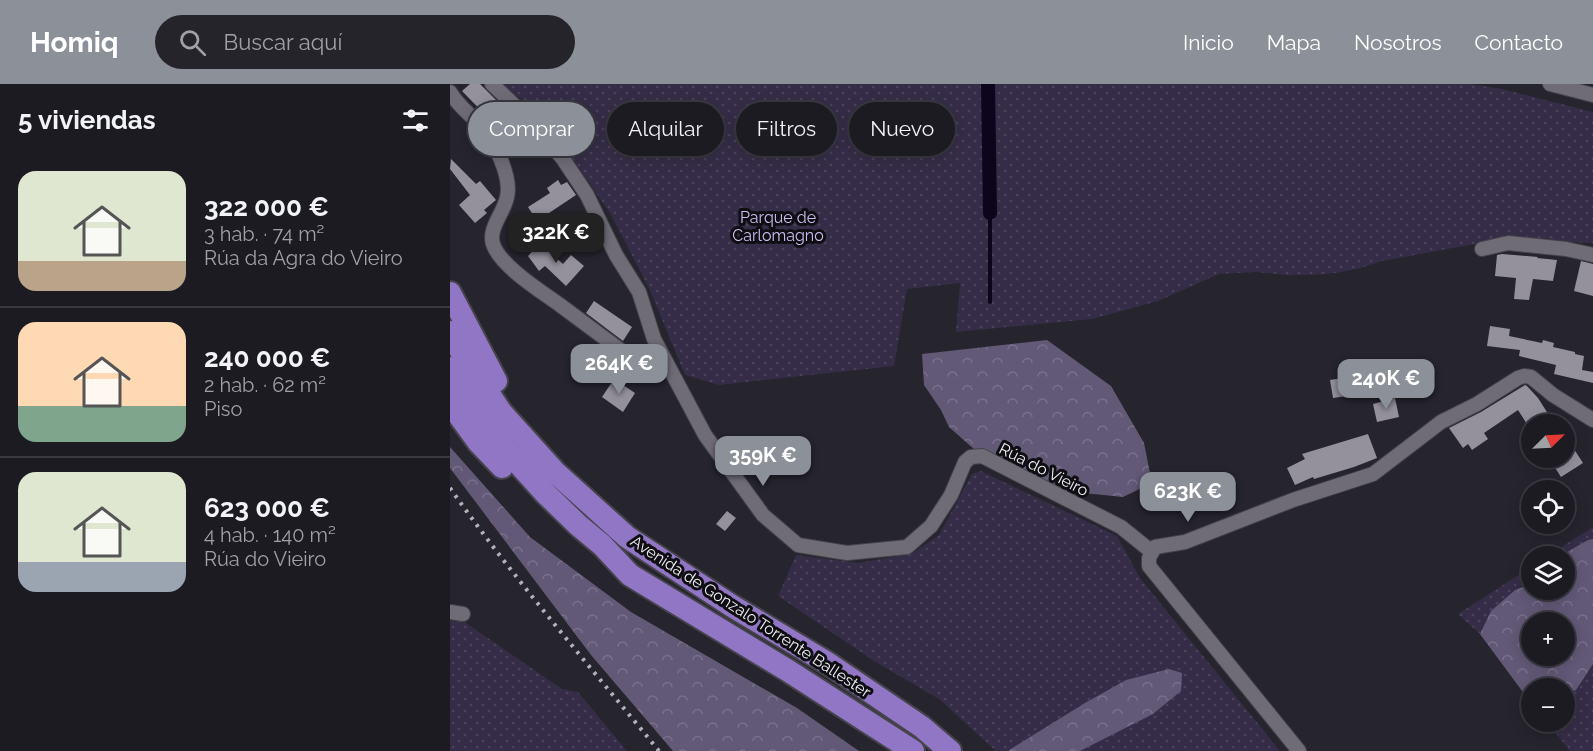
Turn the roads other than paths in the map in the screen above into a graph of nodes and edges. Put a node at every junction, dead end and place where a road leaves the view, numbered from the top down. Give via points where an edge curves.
1 (492, 84) edge
2 (1550, 84) edge
3 (450, 92) edge
4 (1593, 95) edge
5 (1482, 249) dead end
6 (1593, 255) edge
7 (450, 293) edge
8 (450, 332) edge
9 (619, 349) dead end
10 (450, 368) edge
11 (450, 403) edge
12 (1593, 420) edge
13 (556, 473) junction
14 (1152, 552) junction
15 (630, 575) junction
16 (913, 751) edge
17 (950, 751) edge
18 (1299, 751) edge

1 - 14 street, Rúa do Vieiro via 533,123 587,195 639,292 654,339 705,435 763,514 798,545 847,554 907,547 931,526 951,495 965,462 970,457 982,456 1121,528
2 - 4 street
3 - 9 street via 496,148 505,172 507,196 493,231 497,253 520,275
5 - 6 street via 1508,243
7 - 13 highway via 492,375
8 - 13 highway, Avenida de Gonzalo Torrente Ballester via 501,412
10 - 15 highway, Avenida de Gonzalo Torrente Ballester via 498,441
11 - 15 highway via 531,498 586,548
12 - 14 street via 1524,376 1441,422 1374,474 1185,542 1155,547
13 - 17 highway, Avenida de Gonzalo Torrente Ballester via 627,537 829,664 922,727
14 - 18 street via 1149,566
15 - 16 highway, Avenida de Gonzalo Torrente Ballester

